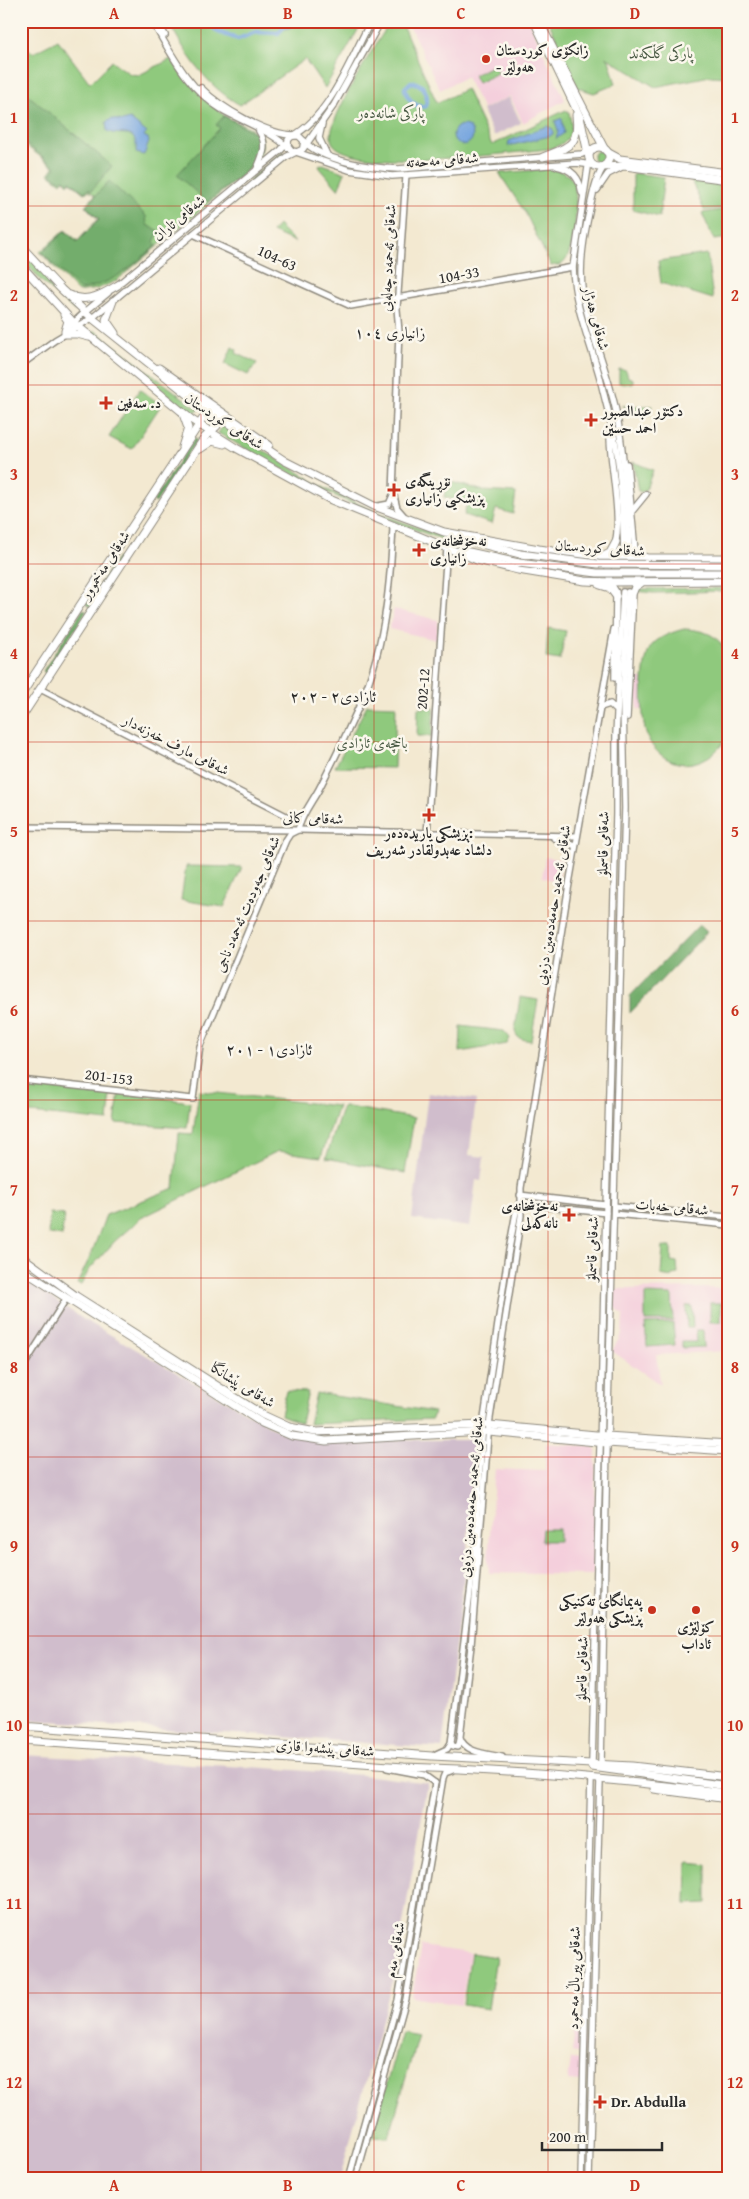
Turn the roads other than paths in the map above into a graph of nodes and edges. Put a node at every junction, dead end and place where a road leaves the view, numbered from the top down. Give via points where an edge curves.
1 (152, 21) edge
2 (156, 21) edge
3 (371, 21) edge
4 (381, 21) edge
5 (534, 21) edge
6 (539, 21) edge
7 (572, 100) junction
8 (325, 119) junction
9 (258, 129) junction
10 (599, 140) junction
11 (291, 142) junction
12 (304, 144) junction
13 (606, 151) junction
14 (327, 155) junction
15 (591, 158) junction
16 (544, 161) junction
17 (638, 165) junction
18 (604, 166) junction
19 (256, 170) junction
20 (728, 173) edge
21 (406, 176) junction
22 (728, 180) edge
23 (592, 196) junction
24 (582, 206) junction
25 (193, 234) junction
26 (21, 246) edge
27 (163, 247) junction
28 (169, 254) junction
29 (21, 265) edge
30 (573, 267) junction
31 (118, 285) junction
32 (60, 289) junction
33 (398, 298) junction
34 (113, 301) junction
35 (56, 304) junction
36 (350, 304) joint
37 (85, 312) junction
38 (92, 318) junction
39 (592, 324) junction
40 (77, 325) junction
41 (585, 326) junction
42 (65, 332) junction
43 (99, 344) junction
44 (123, 344) junction
45 (147, 362) junction
46 (21, 365) edge
47 (182, 412) junction
48 (216, 416) junction
49 (610, 424) junction
50 (618, 424) junction
51 (206, 427) junction
52 (236, 448) junction
53 (179, 454) junction
54 (194, 454) junction
55 (305, 471) junction
56 (394, 492) junction
57 (631, 492) junction
58 (374, 506) junction
59 (142, 510) junction
60 (632, 512) junction
61 (153, 516) junction
62 (406, 518) junction
63 (392, 527) junction
64 (444, 532) junction
65 (616, 542) junction
66 (447, 547) junction
67 (629, 551) junction
68 (600, 558) junction
69 (611, 558) junction
70 (636, 558) junction
71 (649, 558) junction
72 (728, 558) edge
73 (728, 565) edge
74 (728, 573) edge
75 (585, 581) junction
76 (728, 581) edge
77 (610, 582) junction
78 (638, 583) junction
79 (625, 593) junction
80 (616, 611) junction
81 (40, 689) junction
82 (21, 695) edge
83 (601, 708) junction
84 (615, 710) junction
85 (21, 718) edge
86 (616, 735) junction
87 (300, 823) junction
88 (21, 827) edge
89 (298, 830) junction
90 (427, 834) junction
91 (544, 836) junction
92 (577, 836) junction
93 (575, 846) junction
94 (614, 882) junction
95 (622, 882) junction
96 (21, 1080) edge
97 (193, 1099) joint
98 (520, 1194) junction
99 (519, 1204) junction
100 (606, 1205) junction
101 (614, 1206) junction
102 (647, 1209) junction
103 (606, 1213) junction
104 (614, 1214) junction
105 (647, 1217) junction
106 (728, 1217) edge
107 (728, 1225) edge
108 (23, 1263) edge
109 (66, 1299) junction
110 (177, 1364) junction
111 (21, 1370) edge
112 (261, 1418) junction
113 (486, 1428) junction
114 (376, 1431) junction
115 (376, 1439) junction
116 (603, 1439) junction
117 (724, 1447) edge
118 (596, 1584) junction
119 (605, 1585) junction
120 (593, 1724) junction
121 (602, 1724) junction
122 (21, 1726) edge
123 (460, 1737) junction
124 (21, 1740) edge
125 (451, 1742) junction
126 (432, 1756) junction
127 (510, 1759) junction
128 (567, 1763) junction
129 (592, 1763) junction
130 (601, 1764) junction
131 (377, 1765) junction
132 (461, 1769) junction
133 (728, 1777) edge
134 (591, 1779) junction
135 (600, 1780) junction
136 (628, 1782) junction
137 (435, 1783) junction
138 (442, 1784) junction
139 (728, 1786) edge
140 (728, 1793) edge
141 (728, 1799) edge
142 (590, 1800) junction
143 (600, 1800) junction
144 (383, 2058) junction
145 (390, 2060) junction
146 (583, 2128) junction
147 (590, 2128) junction
148 (349, 2178) edge
149 (356, 2178) edge
150 (581, 2178) edge
151 (589, 2178) edge

1 - 9 main road, شەقامی مەحەتە via 188,79 205,98
2 - 11 main road, شەقامی مەحەتە via 190,76 205,92
3 - 11 main road, شەقامی تاران via 321,110
4 - 8 main road
5 - 7 main road
6 - 10 main road
7 - 15 main road
7 - 16 main road via 578,131 574,141
8 - 12 main road
8 - 14 main road via 319,138
9 - 11 main road, شەقامی مەحەتە
9 - 19 main road via 265,148
10 - 13 main road
10 - 17 main road via 611,151
11 - 12 main road, شەقامی مەحەتە
11 - 12 main road
11 - 19 main road, شەقامی تاران
11 - 21 main road, شەقامی مەحەتە via 356,171
11 - 25 main road, شەقامی تاران via 288,156
12 - 14 main road, شەقامی مەحەتە
13 - 15 main road via 600,148
13 - 17 main road
13 - 18 main road via 609,158
14 - 16 main road, شەقامی مەحەتە via 357,164 398,168
15 - 16 main road, شەقامی مەحەتە
15 - 16 main road, شەقامی مەحەتە
15 - 18 main road
15 - 24 main road, شەقامی هەژار
16 - 21 main road, شەقامی مەحەتە
16 - 24 main road via 566,168 577,178 583,195
17 - 18 main road
17 - 20 main road
17 - 22 main road
17 - 23 main road via 612,171
18 - 23 main road, شەقامی هەژار
19 - 27 main road, شەقامی تاران
21 - 33 street, شەقامی ئەحمەد چەلەبی
23 - 39 main road, شەقامی هەژار via 582,277 583,294
24 - 30 main road, شەقامی هەژار
25 - 28 main road, شەقامی تاران
25 - 36 street, 104-63
26 - 32 main road, شەقامی کوردستان
27 - 28 main road
27 - 31 main road, شەقامی تاران
28 - 34 main road, شەقامی تاران
29 - 35 main road, شەقامی کوردستان
30 - 33 street, 104-33
30 - 41 main road, شەقامی هەژار via 575,296
31 - 32 main road via 88,298 74,297
31 - 37 main road, شەقامی تاران
32 - 37 main road, شەقامی کوردستان
33 - 36 street, 104-33
33 - 56 street, شەقامی ئەحمەد چەلەبی
34 - 38 main road, شەقامی تاران
34 - 44 main road via 106,320
35 - 40 main road, شەقامی کوردستان
35 - 42 main road via 68,321
37 - 38 main road, شەقامی کوردستان
37 - 40 street
38 - 40 street
38 - 44 main road, شەقامی کوردستان
39 - 41 main road
39 - 50 main road, شەقامی هەژار
40 - 42 street
40 - 43 main road, شەقامی کوردستان
41 - 49 main road, شەقامی هەژار
42 - 43 main road via 80,334
42 - 46 street
43 - 47 main road, شەقامی کوردستان
44 - 45 main road, شەقامی کوردستان
45 - 48 main road, شەقامی کوردستان
45 - 55 main road, شەقامی کوردستان via 164,370
47 - 51 main road, شەقامی کوردستان
47 - 53 main road via 188,428
48 - 51 main road, شەقامی مەخموور via 218,423
48 - 51 main road via 208,414 204,417
48 - 55 main road, شەقامی کوردستان
49 - 65 main road, شەقامی هەژار
49 - 67 main road, شەقامی هەژار via 618,460
50 - 57 main road, شەقامی هەژار via 625,446
50 - 67 main road, شەقامی هەژار via 623,452
51 - 52 main road, شەقامی کوردستان
51 - 53 main road, شەقامی مەخموور
51 - 54 main road, شەقامی مەخموور
52 - 54 main road via 212,442
52 - 63 main road, شەقامی کوردستان via 329,499
53 - 59 main road, شەقامی مەخموور
54 - 61 main road, شەقامی مەخموور
55 - 58 main road, شەقامی کوردستان
56 - 58 street via 389,504
56 - 62 street, شەقامی ئەحمەد چەلەبی via 397,508
57 - 60 main road, شەقامی هەژار
57 - 60 main road via 637,496 646,494
58 - 62 main road, شەقامی کوردستان
59 - 61 main road via 146,506 151,507
59 - 82 main road, شەقامی مەخموور
60 - 67 main road, شەقامی هەژار
61 - 81 main road, شەقامی مەخموور
62 - 64 main road, شەقامی کوردستان
63 - 66 main road, شەقامی کوردستان
63 - 87 street, شەقامی جەودەت ئەحمەد ناجی via 388,603 365,692
64 - 68 main road, شەقامی کوردستان
64 - 73 main road, شەقامی کوردستان, bridge via 520,554 598,564
65 - 68 main road via 610,553
65 - 69 main road, شەقامی هەژار
66 - 74 main road, شەقامی کوردستان, bridge via 519,563 597,573
66 - 75 main road, شەقامی کوردستان via 488,564
66 - 90 street, 202-12
67 - 70 main road, شەقامی هەژار
67 - 71 main road
68 - 69 main road, شەقامی کوردستان
69 - 70 main road, شەقامی کوردستان
69 - 77 main road, شەقامی قاسملۆ via 608,568
70 - 71 main road, شەقامی کوردستان
70 - 78 main road
71 - 72 main road, شەقامی کوردستان
75 - 77 main road, شەقامی کوردستان
75 - 79 main road
76 - 78 main road, شەقامی کوردستان
77 - 78 main road, شەقامی کوردستان
77 - 79 main road, شەقامی قاسملۆ via 616,590
78 - 79 main road
79 - 80 main road, شەقامی قاسملۆ
79 - 86 main road, شەقامی قاسملۆ
79 - 95 main road, شەقامی قاسملۆ
80 - 83 street, شەقامی ئەحمەد حەمەدەمین دزەیی
80 - 84 main road, شەقامی قاسملۆ
81 - 85 main road, شەقامی مەخموور
81 - 87 street, شەقامی مارف خەزنەدار
83 - 84 main road via 610,704
83 - 92 street, شەقامی ئەحمەد حەمەدەمین دزەیی
84 - 86 main road, شەقامی قاسملۆ
86 - 94 main road, شەقامی قاسملۆ
87 - 89 street, شەقامی جەودەت ئەحمەد ناجی
88 - 89 street, شەقامی کانی
89 - 90 street, شەقامی کانی
89 - 97 street, شەقامی جەودەت ئەحمەد ناجی via 286,840 202,1042
90 - 91 street, شەقامی کانی
91 - 92 street, شەقامی کانی
91 - 93 street, شەقامی کانی
92 - 93 street, شەقامی ئەحمەد حەمەدەمین دزەیی
93 - 98 street, شەقامی ئەحمەد حەمەدەمین دزەیی
94 - 95 main road
94 - 100 main road, شەقامی قاسملۆ
95 - 101 main road, شەقامی قاسملۆ
96 - 97 street, 201-153
98 - 99 street, شەقامی ئەحمەد حەمەدەمین دزەیی
98 - 100 street
99 - 103 street
99 - 113 street, شەقامی ئەحمەد حەمەدەمین دزەیی via 508,1255
100 - 103 main road, شەقامی قاسملۆ
101 - 102 street, شەقامی خەبات
101 - 104 main road, شەقامی قاسملۆ
102 - 105 street
102 - 106 street, شەقامی خەبات
103 - 116 main road, شەقامی قاسملۆ
104 - 105 street, شەقامی خەبات
104 - 116 main road, شەقامی قاسملۆ
105 - 107 street, شەقامی خەبات
108 - 109 main road, شەقامی پێشانگا
108 - 110 main road, شەقامی پێشانگا
109 - 110 main road, شەقامی پێشانگا
109 - 111 street
110 - 112 main road, شەقامی پێشانگا
112 - 114 main road, شەقامی پێشانگا via 303,1431
112 - 115 main road, شەقامی پێشانگا via 280,1432 312,1440
113 - 114 main road, شەقامی پێشانگا
113 - 115 main road, شەقامی پێشانگا
113 - 116 main road, شەقامی پێشانگا
113 - 123 street, شەقامی ئەحمەد حەمەدەمین دزەیی via 471,1646
113 - 125 street, شەقامی ئەحمەد حەمەدەمین دزەیی via 474,1561
114 - 115 main road
116 - 117 main road, شەقامی پێشانگا
116 - 118 main road, شەقامی قاسملۆ
116 - 119 main road, شەقامی قاسملۆ
118 - 119 main road
118 - 120 main road, شەقامی قاسملۆ
119 - 121 main road, شەقامی قاسملۆ
120 - 121 main road
120 - 129 main road, شەقامی قاسملۆ
121 - 130 main road, شەقامی قاسملۆ
122 - 126 main road, شەقامی پێشەوا قازی
123 - 125 street via 458,1746
123 - 127 street via 467,1747
124 - 131 main road, شەقامی پێشەوا قازی
125 - 126 street via 444,1751
126 - 127 main road, شەقامی پێشەوا قازی
127 - 128 main road, شەقامی پێشەوا قازی
128 - 129 main road, شەقامی پێشەوا قازی
128 - 139 main road, شەقامی پێشەوا قازی
129 - 130 main road, شەقامی پێشەوا قازی
130 - 133 main road, شەقامی پێشەوا قازی
131 - 132 main road, شەقامی پێشەوا قازی
131 - 137 street via 424,1775
132 - 134 main road, شەقامی پێشەوا قازی
132 - 138 street via 446,1773
134 - 135 main road, شەقامی پێشەوا قازی
134 - 142 main road, شەقامی پیرباڵ مەحمود
135 - 136 main road, شەقامی پێشەوا قازی
135 - 143 main road, شەقامی پیرباڵ مەحمود
136 - 140 main road, شەقامی پێشەوا قازی
136 - 141 main road, شەقامی پێشەوا قازی via 635,1786
137 - 138 street via 439,1778
137 - 144 street, شەقامی مەم via 404,1971
138 - 145 street, شەقامی مەم via 406,1999
142 - 143 main road
142 - 146 main road, شەقامی پیرباڵ مەحمود
143 - 147 main road, شەقامی پیرباڵ مەحمود
144 - 145 street
144 - 148 street, شەقامی مەم
145 - 149 street, شەقامی مەم
146 - 147 main road
146 - 150 main road, شەقامی پیرباڵ مەحمود
147 - 151 main road, شەقامی پیرباڵ مەحمود

